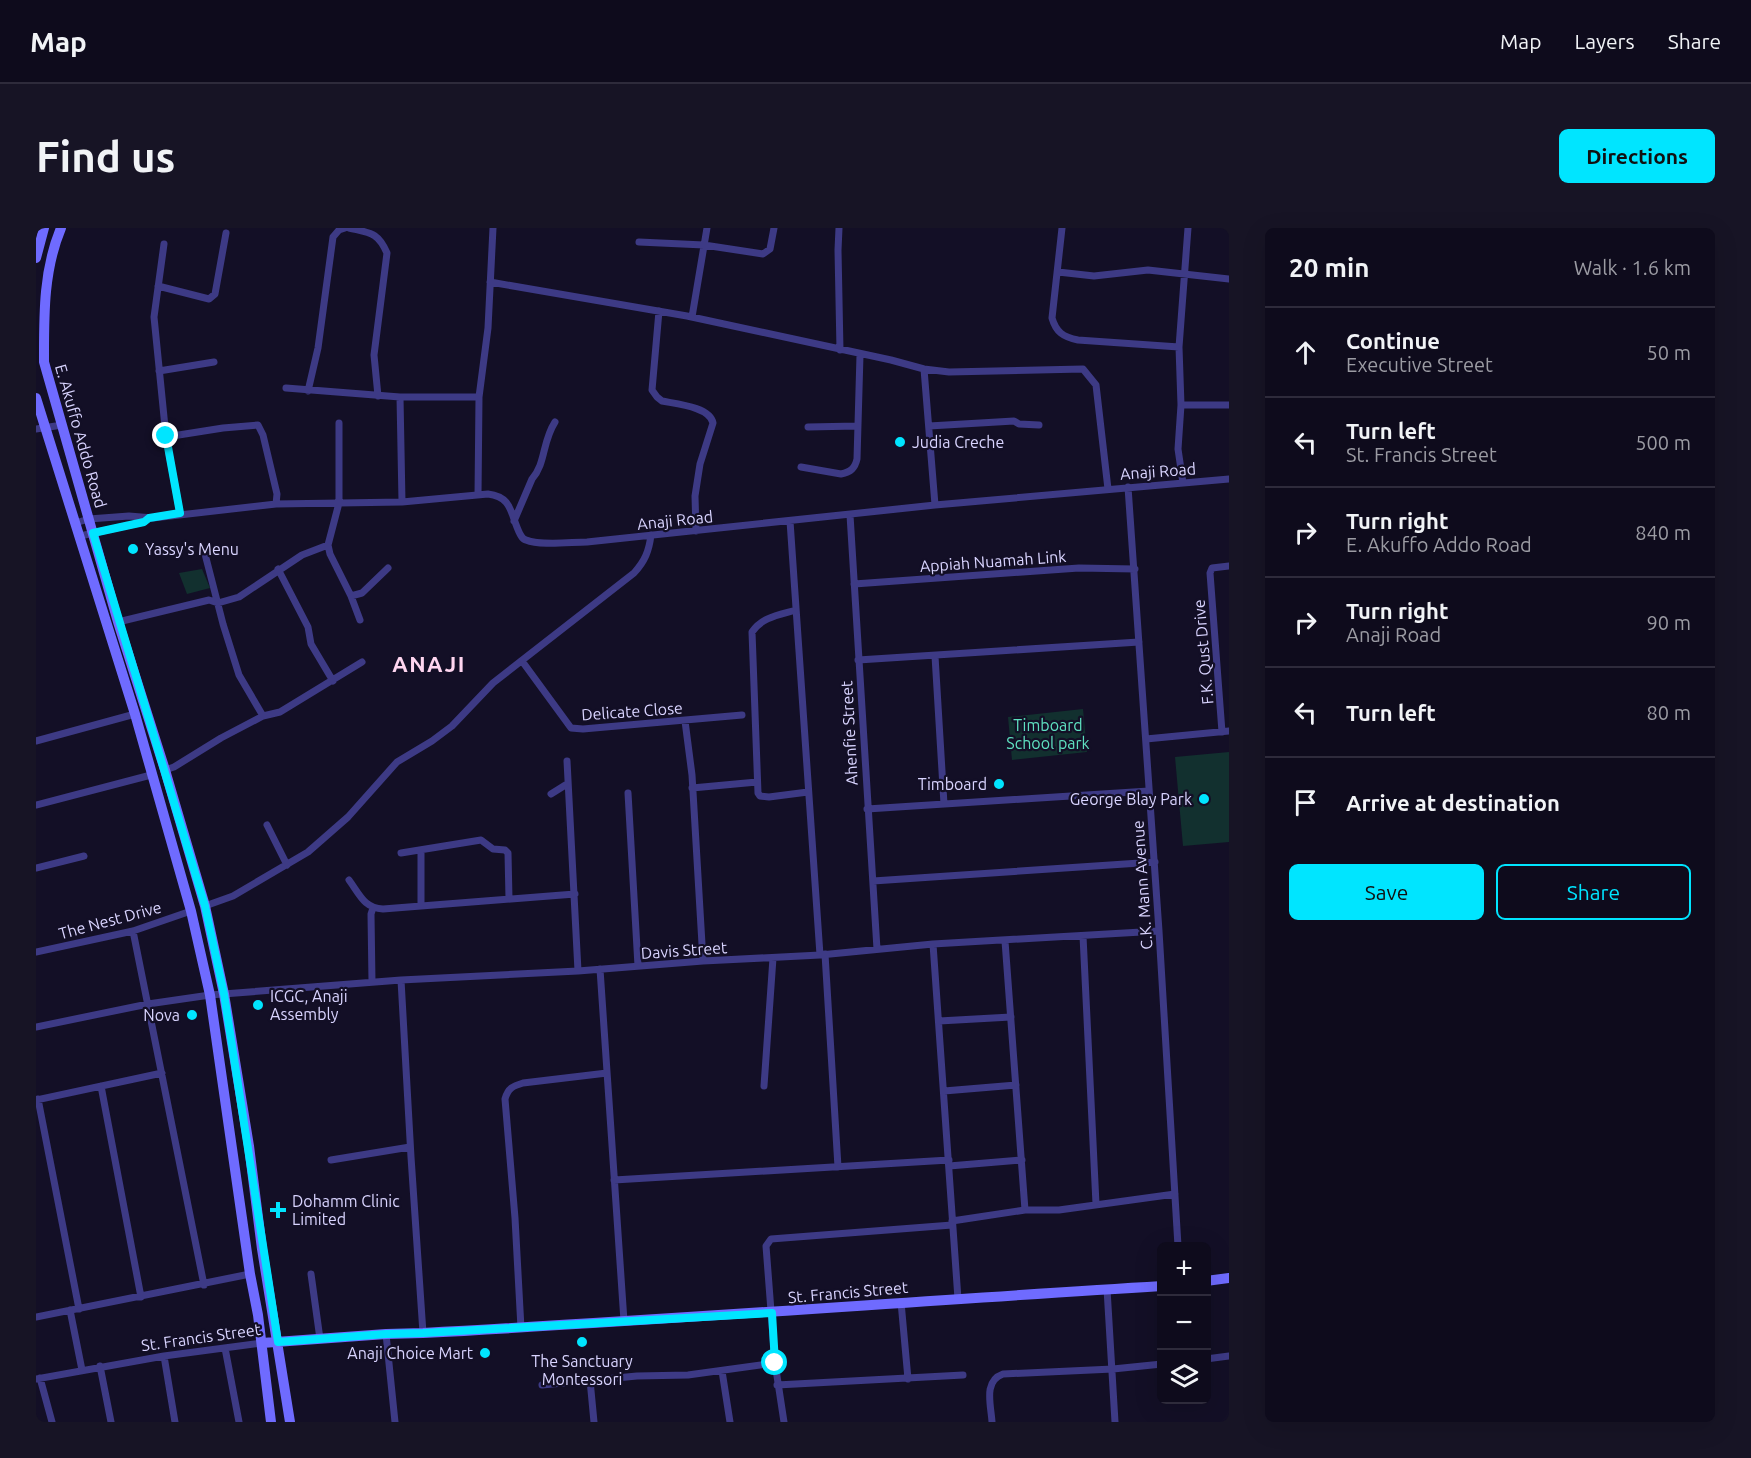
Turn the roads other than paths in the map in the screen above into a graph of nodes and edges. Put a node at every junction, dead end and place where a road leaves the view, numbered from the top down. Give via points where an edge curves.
1 (44, 228) edge
2 (60, 228) edge
3 (347, 228) edge
4 (493, 228) edge
5 (707, 228) edge
6 (774, 228) edge
7 (839, 228) edge
8 (1062, 228) edge
9 (1188, 228) edge
10 (226, 233) dead end
11 (639, 242) dead end
12 (164, 244) dead end
13 (704, 245) junction
14 (36, 258) edge
15 (1058, 272) junction
16 (1185, 273) junction
17 (1229, 279) edge
18 (490, 282) junction
19 (158, 286) junction
20 (658, 311) junction
21 (692, 317) junction
22 (1179, 347) junction
23 (840, 350) junction
24 (860, 355) junction
25 (214, 362) dead end
26 (924, 369) junction
27 (159, 371) junction
28 (286, 388) dead end
29 (308, 391) junction
30 (378, 396) junction
31 (400, 397) junction
32 (479, 397) junction
33 (36, 398) edge
34 (1181, 405) junction
35 (1229, 405) edge
36 (555, 422) dead end
37 (339, 423) dead end
38 (62, 425) junction
39 (1040, 425) dead end
40 (856, 426) junction
41 (929, 426) junction
42 (808, 427) dead end
43 (40, 429) edge
44 (166, 436) junction
45 (801, 467) dead end
46 (1229, 479) edge
47 (1184, 483) junction
48 (1128, 487) junction
49 (1108, 489) junction
50 (478, 495) junction
51 (402, 502) junction
52 (339, 503) junction
53 (276, 504) junction
54 (935, 505) junction
55 (180, 513) junction
56 (850, 515) junction
57 (149, 518) junction
58 (89, 519) junction
59 (514, 521) junction
60 (789, 521) junction
61 (75, 523) junction
62 (696, 531) junction
63 (93, 533) junction
64 (80, 536) junction
65 (651, 536) junction
66 (328, 545) junction
67 (205, 554) dead end
68 (1229, 566) edge
69 (388, 568) dead end
70 (278, 569) junction
71 (1135, 569) junction
72 (854, 584) junction
73 (351, 596) junction
74 (218, 603) junction
75 (796, 610) junction
76 (360, 620) dead end
77 (118, 622) junction
78 (1139, 642) junction
79 (935, 656) junction
80 (858, 660) junction
81 (522, 661) junction
82 (363, 662) dead end
83 (333, 681) junction
84 (135, 714) junction
85 (742, 715) dead end
86 (263, 716) junction
87 (685, 721) junction
88 (1226, 732) edge
89 (1146, 739) junction
90 (36, 741) edge
91 (567, 761) dead end
92 (165, 770) junction
93 (151, 775) junction
94 (757, 782) junction
95 (567, 784) junction
96 (692, 788) junction
97 (1149, 791) junction
98 (808, 792) junction
99 (628, 793) dead end
100 (551, 794) dead end
101 (944, 804) junction
102 (36, 805) edge
103 (867, 809) junction
104 (267, 825) dead end
105 (421, 850) junction
106 (401, 853) dead end
107 (84, 856) dead end
108 (1155, 862) junction
109 (287, 865) junction
110 (36, 868) edge
111 (349, 880) dead end
112 (873, 880) junction
113 (575, 894) junction
114 (509, 899) junction
115 (205, 906) junction
116 (421, 906) junction
117 (373, 908) junction
118 (191, 911) junction
119 (1159, 931) junction
120 (133, 932) junction
121 (1083, 936) junction
122 (1005, 941) junction
123 (933, 944) junction
124 (877, 949) junction
125 (36, 952) edge
126 (822, 954) junction
127 (773, 958) junction
128 (703, 961) junction
129 (638, 966) junction
130 (600, 969) junction
131 (578, 971) junction
132 (401, 980) junction
133 (372, 982) junction
134 (224, 994) junction
135 (210, 995) junction
136 (148, 1004) junction
137 (1011, 1017) junction
138 (939, 1021) junction
139 (36, 1027) edge
140 (162, 1073) junction
141 (606, 1073) junction
142 (1016, 1085) junction
143 (101, 1086) junction
144 (764, 1086) dead end
145 (944, 1091) junction
146 (37, 1099) edge
147 (410, 1147) junction
148 (331, 1160) dead end
149 (1022, 1160) junction
150 (949, 1163) junction
151 (838, 1167) junction
152 (614, 1180) junction
153 (1175, 1194) junction
154 (1095, 1204) junction
155 (1025, 1210) junction
156 (952, 1223) junction
157 (1178, 1242) edge
158 (250, 1274) junction
159 (311, 1274) dead end
160 (1229, 1278) edge
161 (1211, 1280) edge
162 (204, 1285) junction
163 (1157, 1286) edge
164 (1107, 1289) junction
165 (141, 1297) junction
166 (958, 1299) junction
167 (901, 1302) junction
168 (79, 1309) junction
169 (70, 1310) junction
170 (772, 1313) junction
171 (36, 1317) edge
172 (624, 1322) junction
173 (521, 1328) junction
174 (423, 1333) junction
175 (386, 1334) junction
176 (320, 1339) junction
177 (278, 1342) junction
178 (262, 1343) junction
179 (225, 1348) junction
180 (164, 1356) junction
181 (1229, 1356) edge
182 (1211, 1358) edge
183 (775, 1363) junction
184 (1157, 1364) edge
185 (100, 1366) junction
186 (1113, 1369) junction
187 (82, 1370) junction
188 (722, 1371) junction
189 (963, 1375) dead end
190 (38, 1379) edge
191 (908, 1379) junction
192 (590, 1380) junction
193 (542, 1385) dead end
194 (777, 1385) junction
195 (52, 1422) edge
196 (111, 1422) edge
197 (175, 1422) edge
198 (239, 1422) edge
199 (271, 1422) edge
200 (290, 1422) edge
201 (395, 1422) edge
202 (594, 1422) edge
203 (730, 1422) edge
204 (784, 1422) edge
205 (992, 1422) edge
206 (1115, 1422) edge

1 - 14 main road
2 - 38 main road, E. Akuffo Addo Road via 46,283 44,362
3 - 29 street via 333,237
3 - 30 street via 376,235 387,253 374,355
4 - 18 street
5 - 13 street
6 - 13 street via 770,249 763,254
7 - 23 street
8 - 15 street
9 - 16 street
10 - 19 street via 215,294 209,299
11 - 13 street
12 - 19 street
13 - 21 street
15 - 16 street via 1094,276 1148,270
15 - 22 street via 1052,318 1056,329 1066,338
16 - 17 street
16 - 22 street
18 - 20 street
18 - 32 street
19 - 27 street via 154,317
20 - 21 street
20 - 62 street via 652,390 663,401 707,411 712,417 694,496
21 - 23 street
22 - 34 street
23 - 24 street
24 - 26 street
24 - 40 street
25 - 27 street
26 - 41 street
26 - 49 street via 1083,369 1096,385
27 - 44 street
28 - 29 street
29 - 30 street
30 - 31 street
31 - 32 street
31 - 51 street
32 - 50 street
33 - 43 main road, E. Akuffo Addo Road
34 - 35 street
34 - 47 street via 1178,449
36 - 59 street
37 - 52 street
38 - 43 street
38 - 58 main road, E. Akuffo Addo Road
39 - 41 street via 1014,421
40 - 42 street
40 - 45 street via 857,459 851,470 841,474
41 - 54 street
43 - 61 main road, E. Akuffo Addo Road
44 - 53 street via 258,425
44 - 55 street
46 - 47 street, Anaji Road
47 - 48 street, Anaji Road
48 - 49 street, Anaji Road
48 - 71 street, C.K. Mann Avenue
49 - 54 street, Anaji Road
50 - 51 street, Anaji Road
50 - 59 street, Anaji Road via 505,500
51 - 52 street, Anaji Road
52 - 53 street, Anaji Road
52 - 66 street
53 - 55 street, Anaji Road
54 - 56 street, Anaji Road
55 - 57 street, Anaji Road
56 - 60 street, Anaji Road
56 - 72 street, Ahenfie Street
57 - 58 street, Anaji Road via 140,515
57 - 63 street, Anaji Road
58 - 61 street, Anaji Road
58 - 63 main road, E. Akuffo Addo Road
59 - 65 street, Anaji Road via 523,539 540,543
60 - 62 street, Anaji Road
60 - 75 street
61 - 64 main road, E. Akuffo Addo Road
62 - 65 street, Anaji Road
63 - 64 street, Anaji Road
63 - 77 main road, E. Akuffo Addo Road
64 - 84 main road, E. Akuffo Addo Road
65 - 81 street via 644,561 634,573
66 - 70 street
66 - 73 street
67 - 74 street
68 - 88 street, F.K. Qust Drive via 1210,570
69 - 73 street via 362,592
70 - 74 street via 239,597
70 - 83 street
71 - 72 street, Appiah Nuamah Link via 1079,568
71 - 78 street, C.K. Mann Avenue
72 - 80 street, Ahenfie Street
73 - 76 street
74 - 77 street via 209,600
74 - 86 street via 239,675
75 - 94 street via 770,617 752,632
75 - 98 street
77 - 92 main road, E. Akuffo Addo Road
78 - 79 street
78 - 89 street, C.K. Mann Avenue
79 - 80 street
79 - 101 street
80 - 103 street, Ahenfie Street
81 - 87 street, Delicate Close via 571,728
81 - 109 street via 474,700 452,726 397,762 348,818 309,852
82 - 83 street
83 - 86 street via 280,712
84 - 90 street
84 - 93 main road, E. Akuffo Addo Road
85 - 87 street, Delicate Close
86 - 92 street
87 - 96 street
88 - 89 street
89 - 97 street, C.K. Mann Avenue
91 - 95 street
92 - 115 main road, E. Akuffo Addo Road
93 - 102 street
93 - 118 main road, E. Akuffo Addo Road
94 - 96 street
94 - 98 street via 760,796
95 - 100 street
95 - 113 street
96 - 128 street
97 - 101 street
97 - 108 street, C.K. Mann Avenue
98 - 126 street
99 - 129 street
101 - 103 street
103 - 112 street, Ahenfie Street
104 - 109 street
105 - 106 street
105 - 114 street via 481,840 493,849 505,850
105 - 116 street
107 - 110 street
108 - 112 street
108 - 119 street, C.K. Mann Avenue
109 - 115 street via 233,896
111 - 117 street
112 - 124 street, Ahenfie Street
113 - 114 street
113 - 131 street
114 - 116 street
115 - 134 main road, E. Akuffo Addo Road
116 - 117 street
117 - 133 street
118 - 120 street, The Nest Drive
118 - 135 main road, E. Akuffo Addo Road
119 - 121 street, Davis Street
119 - 153 street, C.K. Mann Avenue
120 - 125 street, The Nest Drive
120 - 136 street
121 - 122 street, Davis Street
121 - 154 street
122 - 123 street, Davis Street
122 - 137 street
123 - 124 street, Davis Street
123 - 138 street
124 - 126 street, Davis Street
126 - 127 street, Davis Street
126 - 151 street
127 - 128 street, Davis Street
127 - 144 street
128 - 129 street, Davis Street
129 - 130 street, Davis Street
130 - 131 street, Davis Street
130 - 141 street
131 - 132 street, Davis Street
132 - 133 street, Davis Street
132 - 147 street
133 - 134 street, Davis Street
134 - 135 street, Davis Street
134 - 177 main road, E. Akuffo Addo Road
135 - 136 street, Davis Street
135 - 158 main road, E. Akuffo Addo Road
136 - 139 street, Davis Street
136 - 140 street
137 - 138 street
137 - 142 street
138 - 145 street
140 - 143 street
140 - 162 street
141 - 152 street
141 - 173 street via 523,1083 507,1092
142 - 145 street
142 - 149 street
143 - 146 street
143 - 165 street
145 - 150 street
146 - 168 street
147 - 148 street
147 - 174 street
149 - 150 street
149 - 155 street
150 - 151 street
150 - 156 street
151 - 152 street
152 - 172 street
153 - 154 street
153 - 157 street, C.K. Mann Avenue
154 - 155 street
155 - 156 street
156 - 166 street
156 - 170 street via 771,1239 766,1246
158 - 162 street
158 - 178 main road, E. Akuffo Addo Road
159 - 176 street
160 - 161 main road
162 - 165 street
163 - 164 main road, St. Francis Street
164 - 166 main road, St. Francis Street
164 - 186 street
165 - 168 street
166 - 167 main road, St. Francis Street
167 - 170 main road, St. Francis Street
167 - 191 street
168 - 169 street
169 - 171 street
169 - 187 street
170 - 172 main road, St. Francis Street
170 - 183 street
172 - 173 main road, St. Francis Street
173 - 174 main road, St. Francis Street
174 - 175 main road, St. Francis Street
175 - 176 main road, St. Francis Street
175 - 201 street
176 - 177 main road, St. Francis Street
177 - 178 main road, St. Francis Street
177 - 200 main road, E. Akuffo Addo Road
178 - 179 street, St. Francis Street
178 - 199 main road, E. Akuffo Addo Road
179 - 180 street, St. Francis Street
179 - 198 street
180 - 185 street, St. Francis Street
180 - 197 street
181 - 182 street
183 - 188 street
183 - 194 street
184 - 186 street
185 - 187 street, St. Francis Street
185 - 196 street
186 - 205 street via 1003,1374 990,1387
186 - 206 street
187 - 190 street, St. Francis Street
188 - 192 street
188 - 203 street
189 - 191 street
190 - 195 street
191 - 194 street
192 - 193 street
192 - 202 street
194 - 204 street

